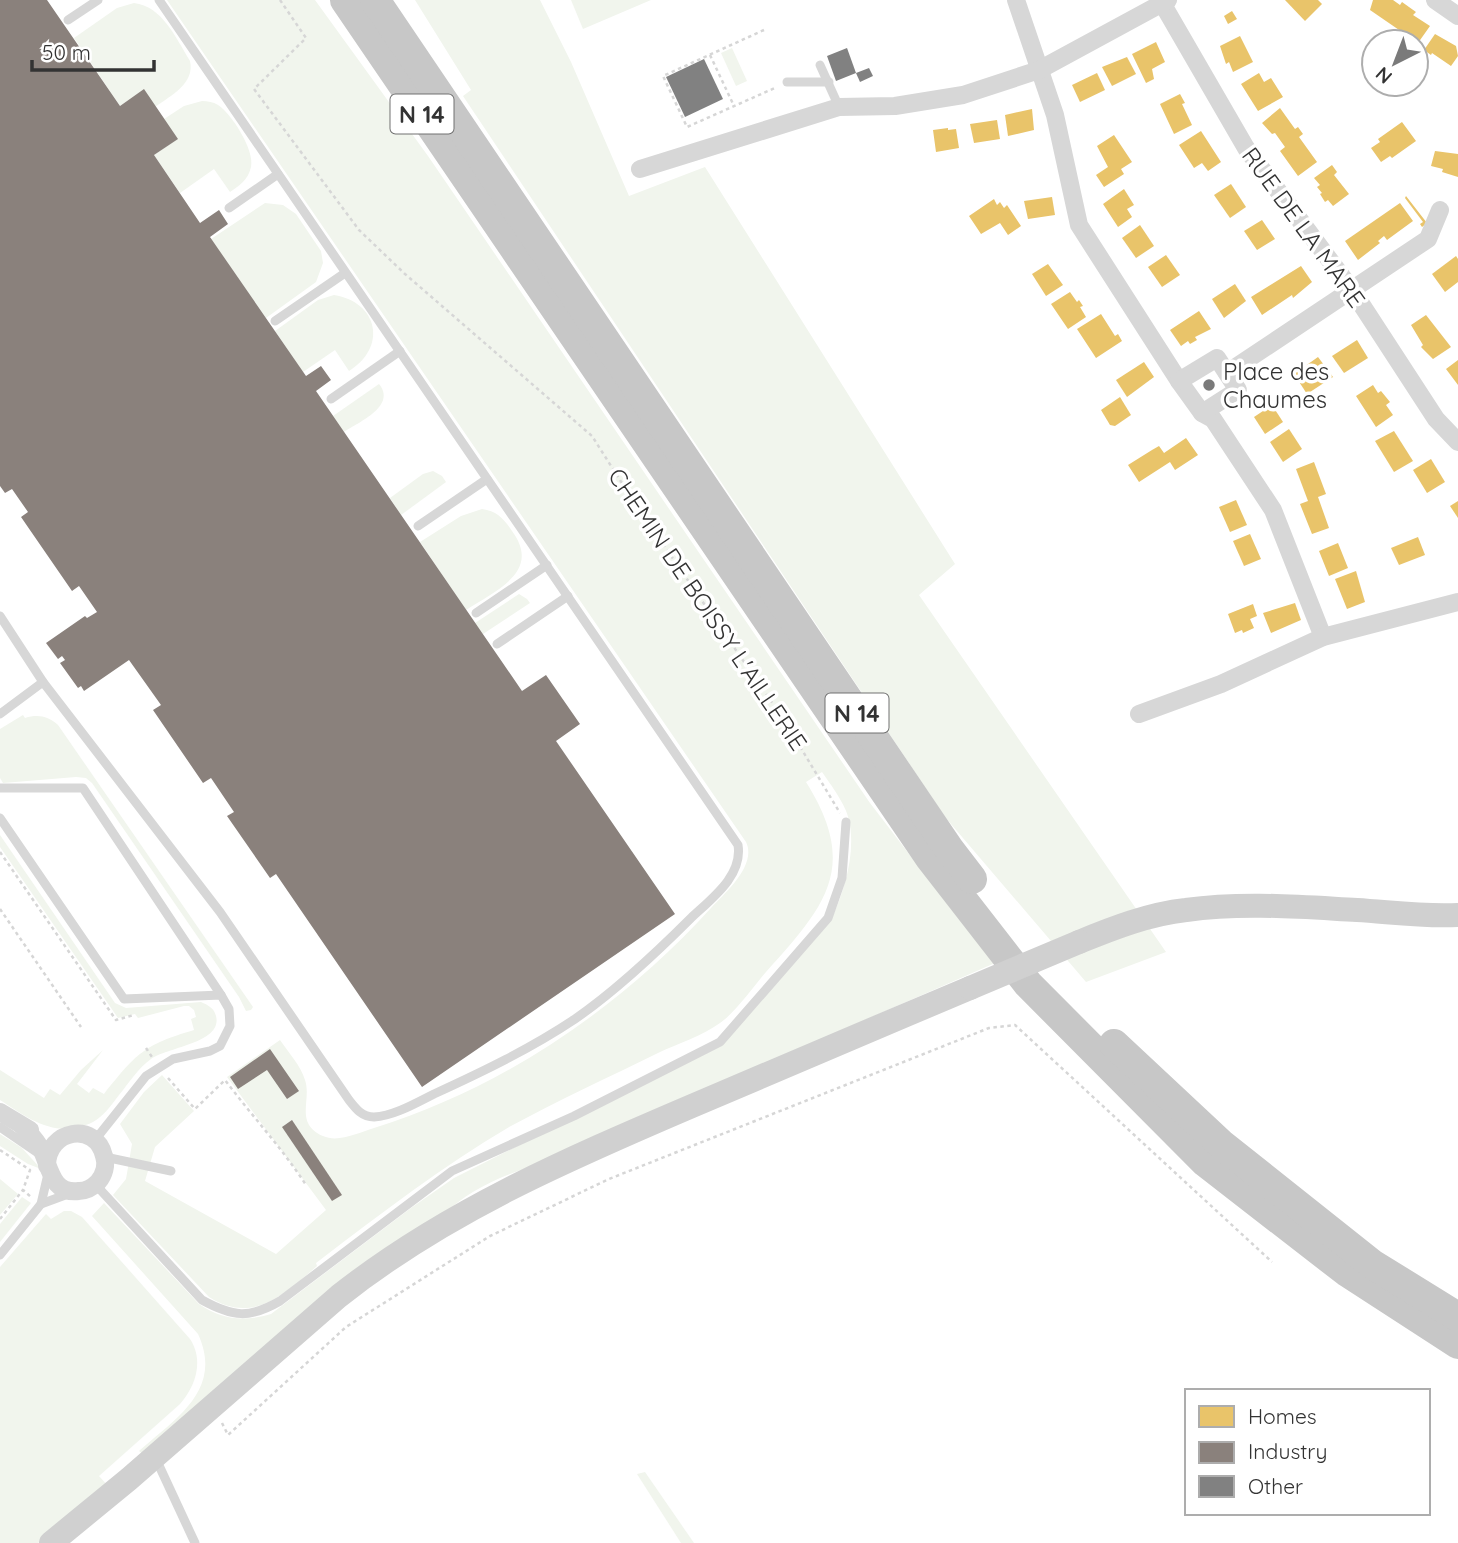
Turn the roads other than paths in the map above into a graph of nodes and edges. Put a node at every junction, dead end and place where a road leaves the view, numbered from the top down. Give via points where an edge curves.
1 (98, 0) edge
2 (159, 0) edge
3 (345, 0) edge
4 (375, 0) edge
5 (1016, 0) edge
6 (1434, 0) edge
7 (1165, 2) edge
8 (1458, 16) edge
9 (68, 20) dead end
10 (820, 65) dead end
11 (1039, 70) junction
12 (787, 82) road end
13 (829, 82) junction
14 (839, 107) junction
15 (639, 169) dead end
16 (278, 174) junction
17 (229, 208) dead end
18 (1440, 210) dead end
19 (345, 273) junction
20 (1352, 290) junction
21 (275, 321) dead end
22 (400, 351) junction
23 (1227, 373) junction
24 (1177, 377) junction
25 (331, 399) dead end
26 (1202, 413) junction
27 (1458, 442) edge
28 (488, 479) junction
29 (418, 526) dead end
30 (547, 565) junction
31 (568, 596) junction
32 (1458, 602) edge
33 (476, 612) dead end
34 (0, 618) edge
35 (1323, 637) junction
36 (497, 644) dead end
37 (43, 682) junction
38 (0, 714) edge
39 (1139, 714) dead end
40 (0, 788) edge
41 (0, 818) edge
42 (846, 822) road end
43 (1458, 915) edge
44 (221, 995) junction
45 (0, 1112) edge
46 (22, 1126) junction
47 (0, 1127) edge
48 (67, 1135) junction
49 (95, 1140) junction
50 (1221, 1144) junction
51 (105, 1157) junction
52 (42, 1169) junction
53 (171, 1171) dead end
54 (95, 1184) junction
55 (78, 1192) junction
56 (41, 1204) junction
57 (0, 1255) edge
58 (1458, 1306) edge
59 (1458, 1317) edge
60 (1458, 1344) edge
61 (155, 1455) junction
62 (51, 1543) edge
63 (195, 1543) edge

1 - 9 lane
2 - 16 lane
3 - 60 highway, N 14 via 930,858 1027,984 1205,1162 1347,1272
4 - 50 highway, N 14 via 949,849 1046,975
5 - 11 street
6 - 8 street
7 - 11 street
7 - 20 street, RUE DE LA MARE via 1246,148
10 - 13 lane
11 - 14 street via 963,95 895,106
11 - 24 street via 1055,115 1079,225
12 - 13 lane
13 - 14 lane
14 - 15 street
16 - 17 lane
16 - 19 lane
18 - 20 street via 1428,239
19 - 21 lane
19 - 22 lane
20 - 23 street
20 - 27 street, RUE DE LA MARE via 1436,419
22 - 25 lane
22 - 28 lane
23 - 24 street via 1217,358
23 - 26 street via 1238,390
24 - 26 street
26 - 35 street via 1213,419 1273,510
28 - 29 lane
28 - 30 lane
30 - 31 lane
30 - 33 lane
31 - 36 lane
31 - 37 lane via 738,845 736,864 725,884 673,936 576,1018 483,1072 376,1117 357,1111 220,912
32 - 35 street
34 - 37 lane
35 - 39 street via 1221,684
37 - 38 lane
40 - 44 lane via 83,788
41 - 44 lane via 124,999
42 - 54 lane via 842,878 828,918 720,1042 452,1171 262,1311 246,1315 223,1311 202,1300
43 - 61 main road, bridge via 1264,905 1212,907 1152,917 1079,942 568,1159 479,1204 368,1273
44 - 49 lane via 229,1009 230,1026 220,1046 173,1059 146,1076
45 - 46 street
46 - 48 street via 42,1134
46 - 52 street via 40,1146
47 - 52 lane via 36,1150
48 - 49 street
48 - 52 street via 52,1147
49 - 51 street
50 - 58 highway
50 - 59 highway, N 14 via 1372,1264
51 - 53 lane
51 - 54 street via 104,1171
52 - 55 street via 60,1186
52 - 56 lane
54 - 55 street
55 - 56 lane
56 - 57 lane
61 - 62 main road
61 - 63 lane

